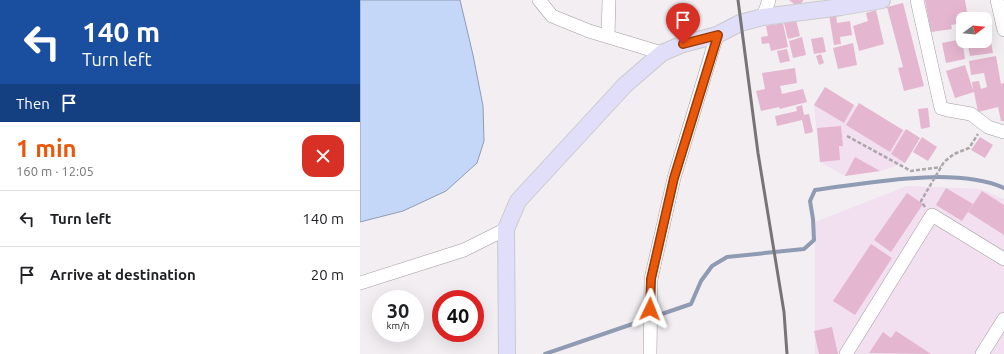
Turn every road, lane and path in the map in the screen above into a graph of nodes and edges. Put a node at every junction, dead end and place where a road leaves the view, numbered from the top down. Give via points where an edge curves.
1 (539, 0) edge
2 (609, 0) edge
3 (769, 0) edge
4 (882, 0) edge
5 (917, 0) edge
6 (998, 0) edge
7 (763, 17) junction
8 (1004, 30) edge
9 (718, 35) junction
10 (608, 36) junction
11 (662, 53) junction
12 (984, 124) junction
13 (1004, 132) edge
14 (847, 136) dead end
15 (941, 167) junction
16 (932, 215) junction
17 (506, 229) junction
18 (1004, 259) edge
19 (360, 282) edge
20 (1004, 319) edge
21 (507, 354) edge
22 (650, 354) edge
23 (846, 354) edge
24 (982, 354) edge

1 - 10 street via 552,16 589,32
2 - 10 street
3 - 7 street
4 - 7 main road
5 - 12 street via 941,108 971,114
6 - 8 street
7 - 9 main road via 740,23
9 - 11 main road via 683,44
9 - 22 street via 674,178 651,279
10 - 11 street
11 - 17 main road via 625,85 518,201
12 - 13 street
12 - 15 path via 969,148 954,154
14 - 15 path via 911,171
15 - 16 path via 921,201
16 - 18 street
16 - 23 street
17 - 19 street via 464,250
17 - 21 main road
20 - 24 street

